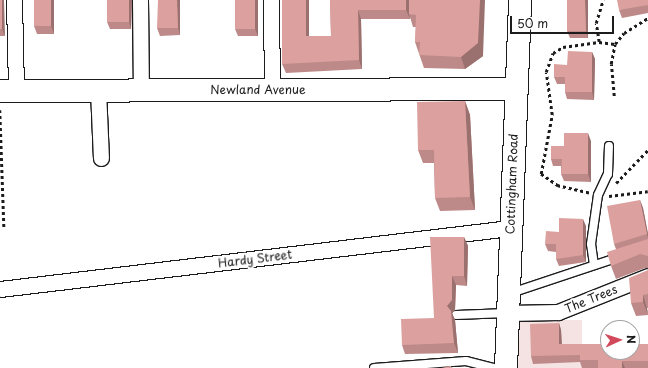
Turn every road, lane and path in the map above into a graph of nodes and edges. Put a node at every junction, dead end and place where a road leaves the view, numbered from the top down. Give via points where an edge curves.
1 (14, 0) edge
2 (140, 0) edge
3 (271, 0) edge
4 (520, 0) edge
5 (603, 0) edge
6 (648, 18) edge
7 (599, 42) junction
8 (615, 44) junction
9 (515, 89) junction
10 (98, 90) junction
11 (272, 90) junction
12 (8, 91) edge
13 (141, 91) junction
14 (614, 96) dead end
15 (0, 110) edge
16 (610, 146) dead end
17 (648, 150) edge
18 (101, 158) dead end
19 (614, 185) dead end
20 (609, 190) dead end
21 (648, 191) edge
22 (598, 196) junction
23 (4, 227) dead end
24 (510, 228) junction
25 (628, 254) edge
26 (594, 265) junction
27 (648, 276) edge
28 (0, 289) edge
29 (508, 304) junction
30 (456, 315) dead end
31 (481, 367) edge
32 (374, 368) edge
33 (494, 368) edge
34 (506, 368) edge

1 - 12 street
2 - 13 street
3 - 11 street
4 - 9 street, Cottingham Road
5 - 7 path via 596,23
6 - 8 path via 624,33
7 - 8 path
7 - 22 path via 563,46 553,54 546,72 552,115 541,174 558,186
8 - 14 path via 611,64
9 - 11 street, Newland Avenue
9 - 24 street, Cottingham Road
10 - 12 street, Newland Avenue
10 - 13 street, Newland Avenue
10 - 18 street
11 - 13 street, Newland Avenue
15 - 23 path
16 - 22 lane via 608,174
17 - 19 path
20 - 22 path
21 - 22 path
22 - 26 lane via 591,244
24 - 28 street, Hardy Street
24 - 29 street, Cottingham Road
25 - 26 lane
26 - 29 lane
27 - 29 street, The Trees via 558,312
29 - 30 lane
29 - 34 street, Cottingham Road
31 - 32 lane via 466,361
31 - 33 lane

